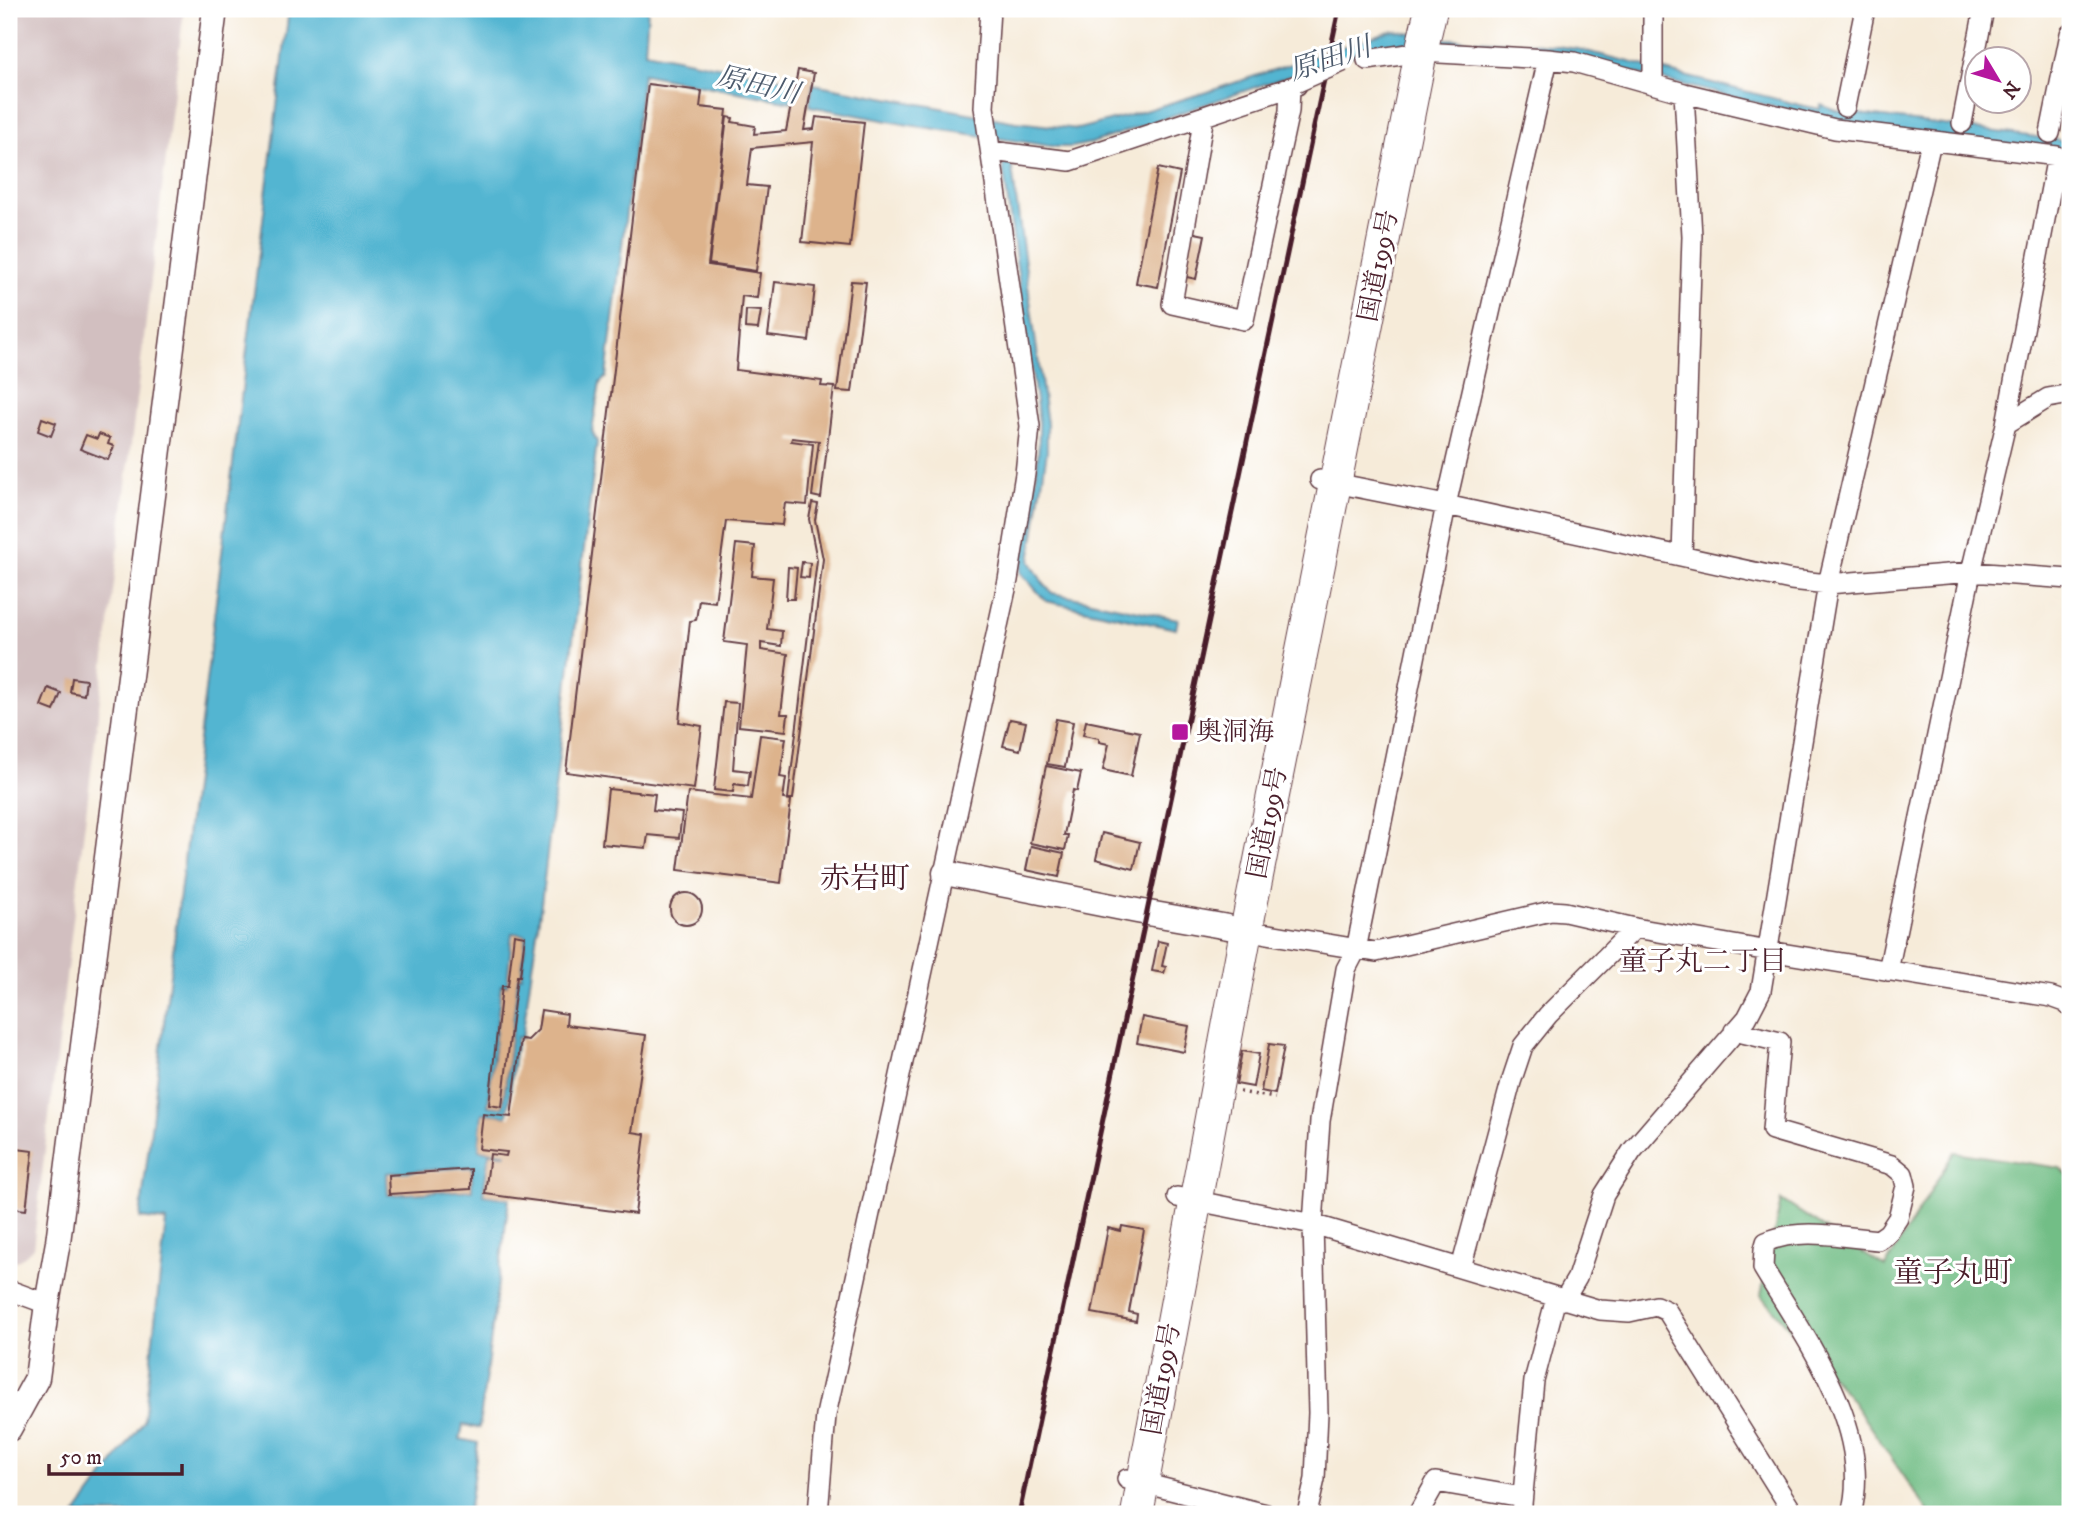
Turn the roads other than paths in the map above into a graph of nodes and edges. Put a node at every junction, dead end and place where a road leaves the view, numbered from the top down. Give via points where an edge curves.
1 (215, 9) edge
2 (989, 9) edge
3 (1414, 9) edge
4 (1432, 9) edge
5 (1653, 9) edge
6 (1865, 9) edge
7 (1984, 9) edge
8 (2070, 34) edge
9 (1413, 53) junction
10 (1548, 59) junction
11 (1367, 60) dead end
12 (1344, 64) dead end
13 (1653, 83) junction
14 (1294, 86) junction
15 (1684, 93) junction
16 (1845, 107) dead end
17 (1204, 116) junction
18 (1962, 123) dead end
19 (2050, 133) dead end
20 (1931, 142) junction
21 (991, 151) junction
22 (2070, 394) edge
23 (2006, 424) junction
24 (1328, 481) junction
25 (1446, 505) junction
26 (1682, 556) junction
27 (1971, 572) junction
28 (2070, 579) edge
29 (1828, 584) junction
30 (945, 873) junction
31 (1635, 928) junction
32 (1237, 929) junction
33 (1356, 950) junction
34 (1769, 951) junction
35 (1888, 971) junction
36 (2070, 1007) edge
37 (1734, 1031) junction
38 (1186, 1198) junction
39 (1312, 1224) junction
40 (1461, 1268) junction
41 (9, 1290) edge
42 (1560, 1299) junction
43 (47, 1304) junction
44 (9, 1429) edge
45 (1135, 1481) junction
46 (1521, 1506) edge
47 (818, 1514) edge
48 (1121, 1514) edge
49 (1137, 1514) edge
50 (1266, 1514) edge
51 (1307, 1514) edge
52 (1418, 1514) edge
53 (1794, 1514) edge
54 (1851, 1514) edge

1 - 43 street
2 - 21 street via 984,107
3 - 9 highway, 国道199号
4 - 9 highway, 国道199号
5 - 13 street
6 - 16 street
7 - 18 street
8 - 19 street
9 - 10 street
9 - 11 street
9 - 24 highway, 国道199号
10 - 13 street
10 - 25 street
12 - 14 street, bridge
13 - 15 street
14 - 17 street
14 - 17 street via 1244,320 1172,304
15 - 20 street via 1835,129
15 - 26 street via 1692,236
17 - 21 street via 1070,162
20 - 23 street via 2057,156
20 - 29 street
21 - 30 street via 1030,426 1008,580
22 - 23 street via 2048,398
23 - 27 street
24 - 25 street
24 - 32 highway, 国道199号
25 - 26 street
25 - 33 street
26 - 29 street
27 - 28 street
27 - 29 street
27 - 35 street
29 - 34 street
30 - 32 street
30 - 47 street via 826,1415
31 - 33 street via 1551,911 1376,952
31 - 34 street
31 - 40 street via 1548,1015 1524,1046
32 - 33 street
32 - 38 highway, 国道199号
33 - 39 street via 1346,969 1320,1121
34 - 35 street
34 - 37 street via 1761,991 1747,1018
35 - 36 street via 2051,997
37 - 42 street via 1632,1151 1604,1195 1577,1278
37 - 54 street via 1780,1042 1772,1130 1892,1165 1903,1174 1906,1186 1898,1218 1878,1240 1800,1234 1780,1236 1766,1242 1764,1249 1763,1268 1826,1373 1849,1429 1855,1473
38 - 39 street
38 - 45 highway, 国道199号
39 - 40 street
39 - 51 street via 1318,1413 1315,1479
40 - 42 street
41 - 43 street
42 - 46 street via 1534,1381
42 - 53 street via 1600,1310 1629,1312 1656,1306 1667,1311
43 - 44 street via 37,1378
45 - 48 highway, 国道199号
45 - 49 highway, 国道199号
45 - 50 street
46 - 52 street via 1436,1482

